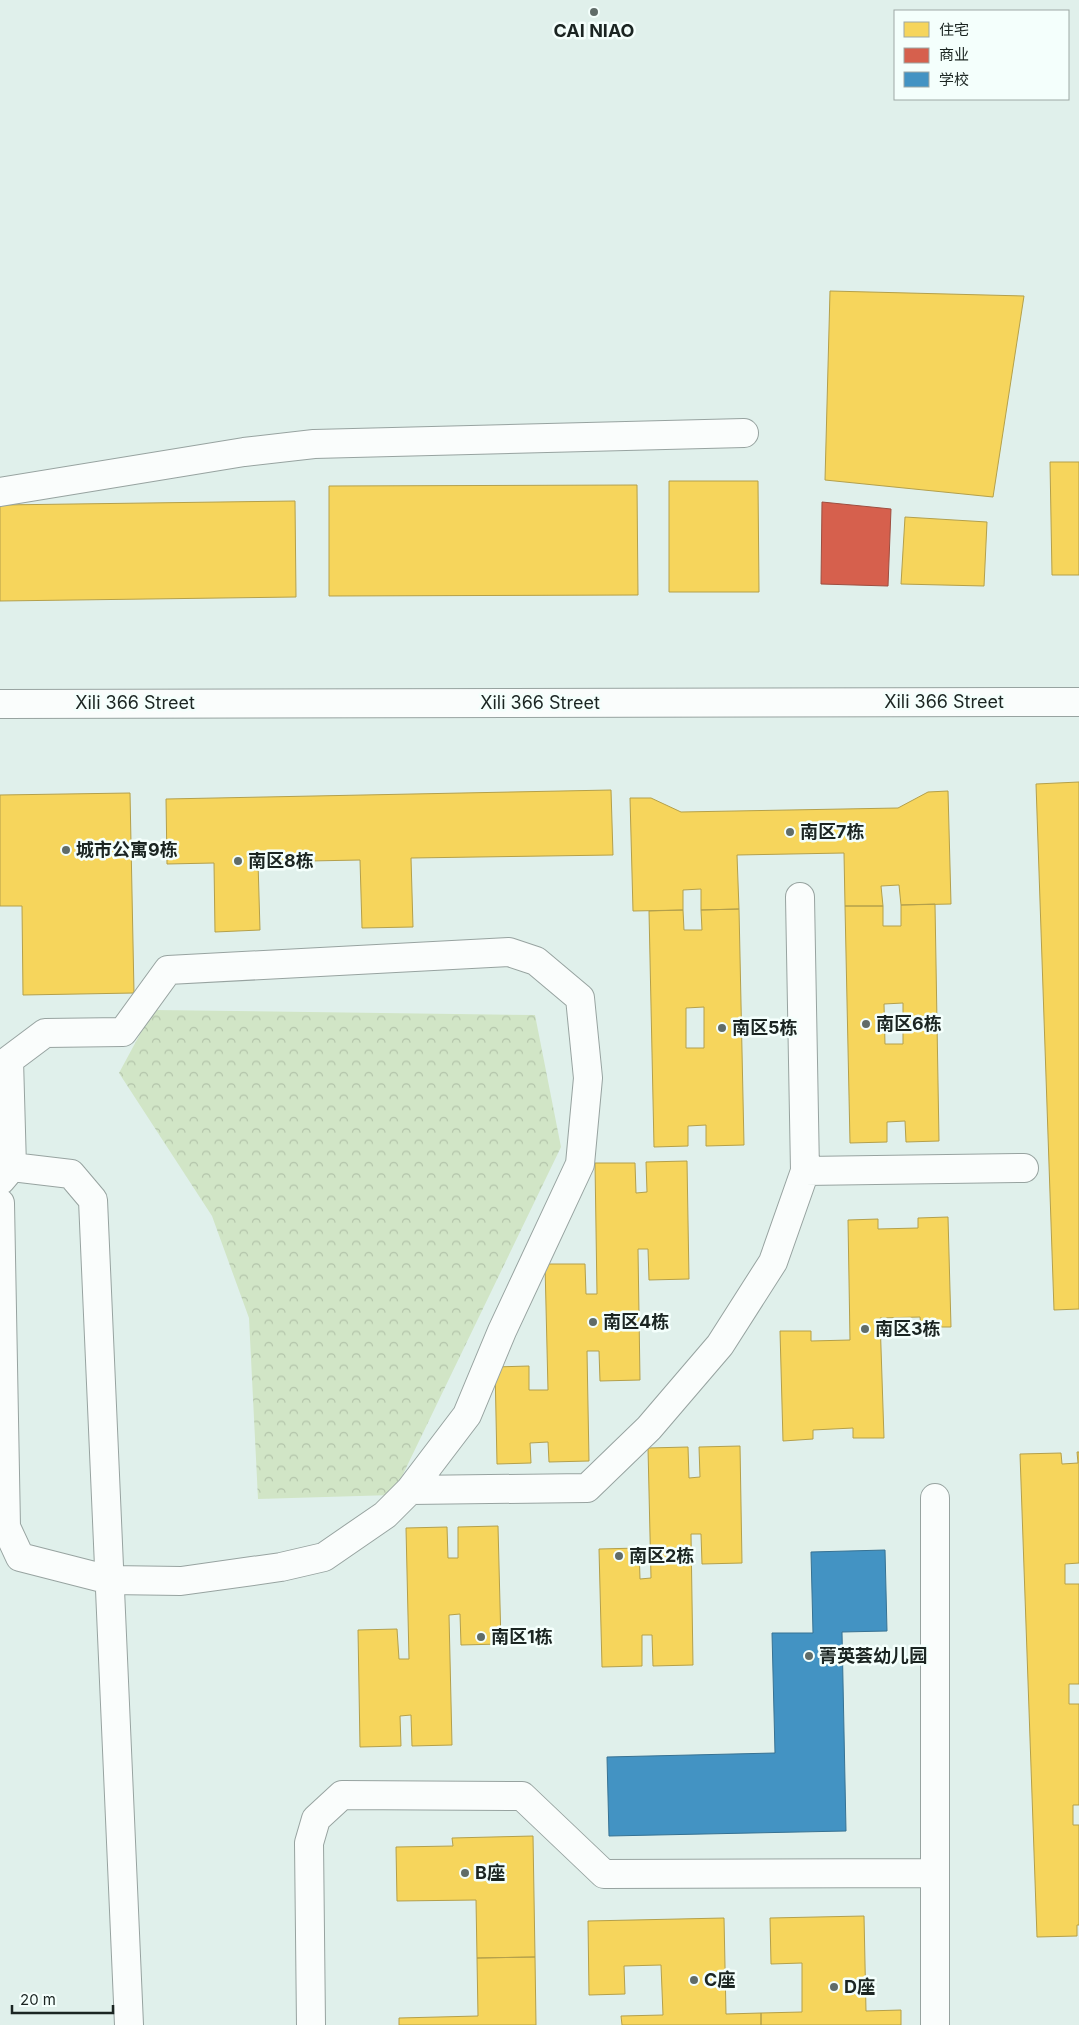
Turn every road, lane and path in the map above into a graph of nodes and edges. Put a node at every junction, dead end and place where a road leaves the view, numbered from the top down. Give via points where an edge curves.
1 (744, 433) dead end
2 (0, 492) edge
3 (1079, 702) edge
4 (0, 704) edge
5 (800, 897) dead end
6 (1024, 1168) dead end
7 (806, 1171) junction
8 (6, 1174) edge
9 (0, 1203) edge
10 (410, 1490) junction
11 (935, 1498) dead end
12 (110, 1580) junction
13 (935, 1873) junction
14 (130, 2025) edge
15 (311, 2025) edge
16 (935, 2025) edge

1 - 2 street via 314,444 244,452
3 - 4 street, Xili 366 Street
5 - 7 street
6 - 7 street
7 - 10 street via 773,1262 720,1345 649,1428 587,1488
8 - 10 street via 9,1060 45,1033 123,1032 168,970 509,952 536,961 580,998 588,1078 580,1164 502,1331 467,1415
8 - 12 street via 70,1174 93,1200
9 - 12 street via 6,1527 20,1557
10 - 12 street via 385,1515 324,1556 281,1567 181,1581
11 - 13 street
12 - 14 street
13 - 15 street via 604,1874 522,1796 342,1795 316,1819 309,1843
13 - 16 street

